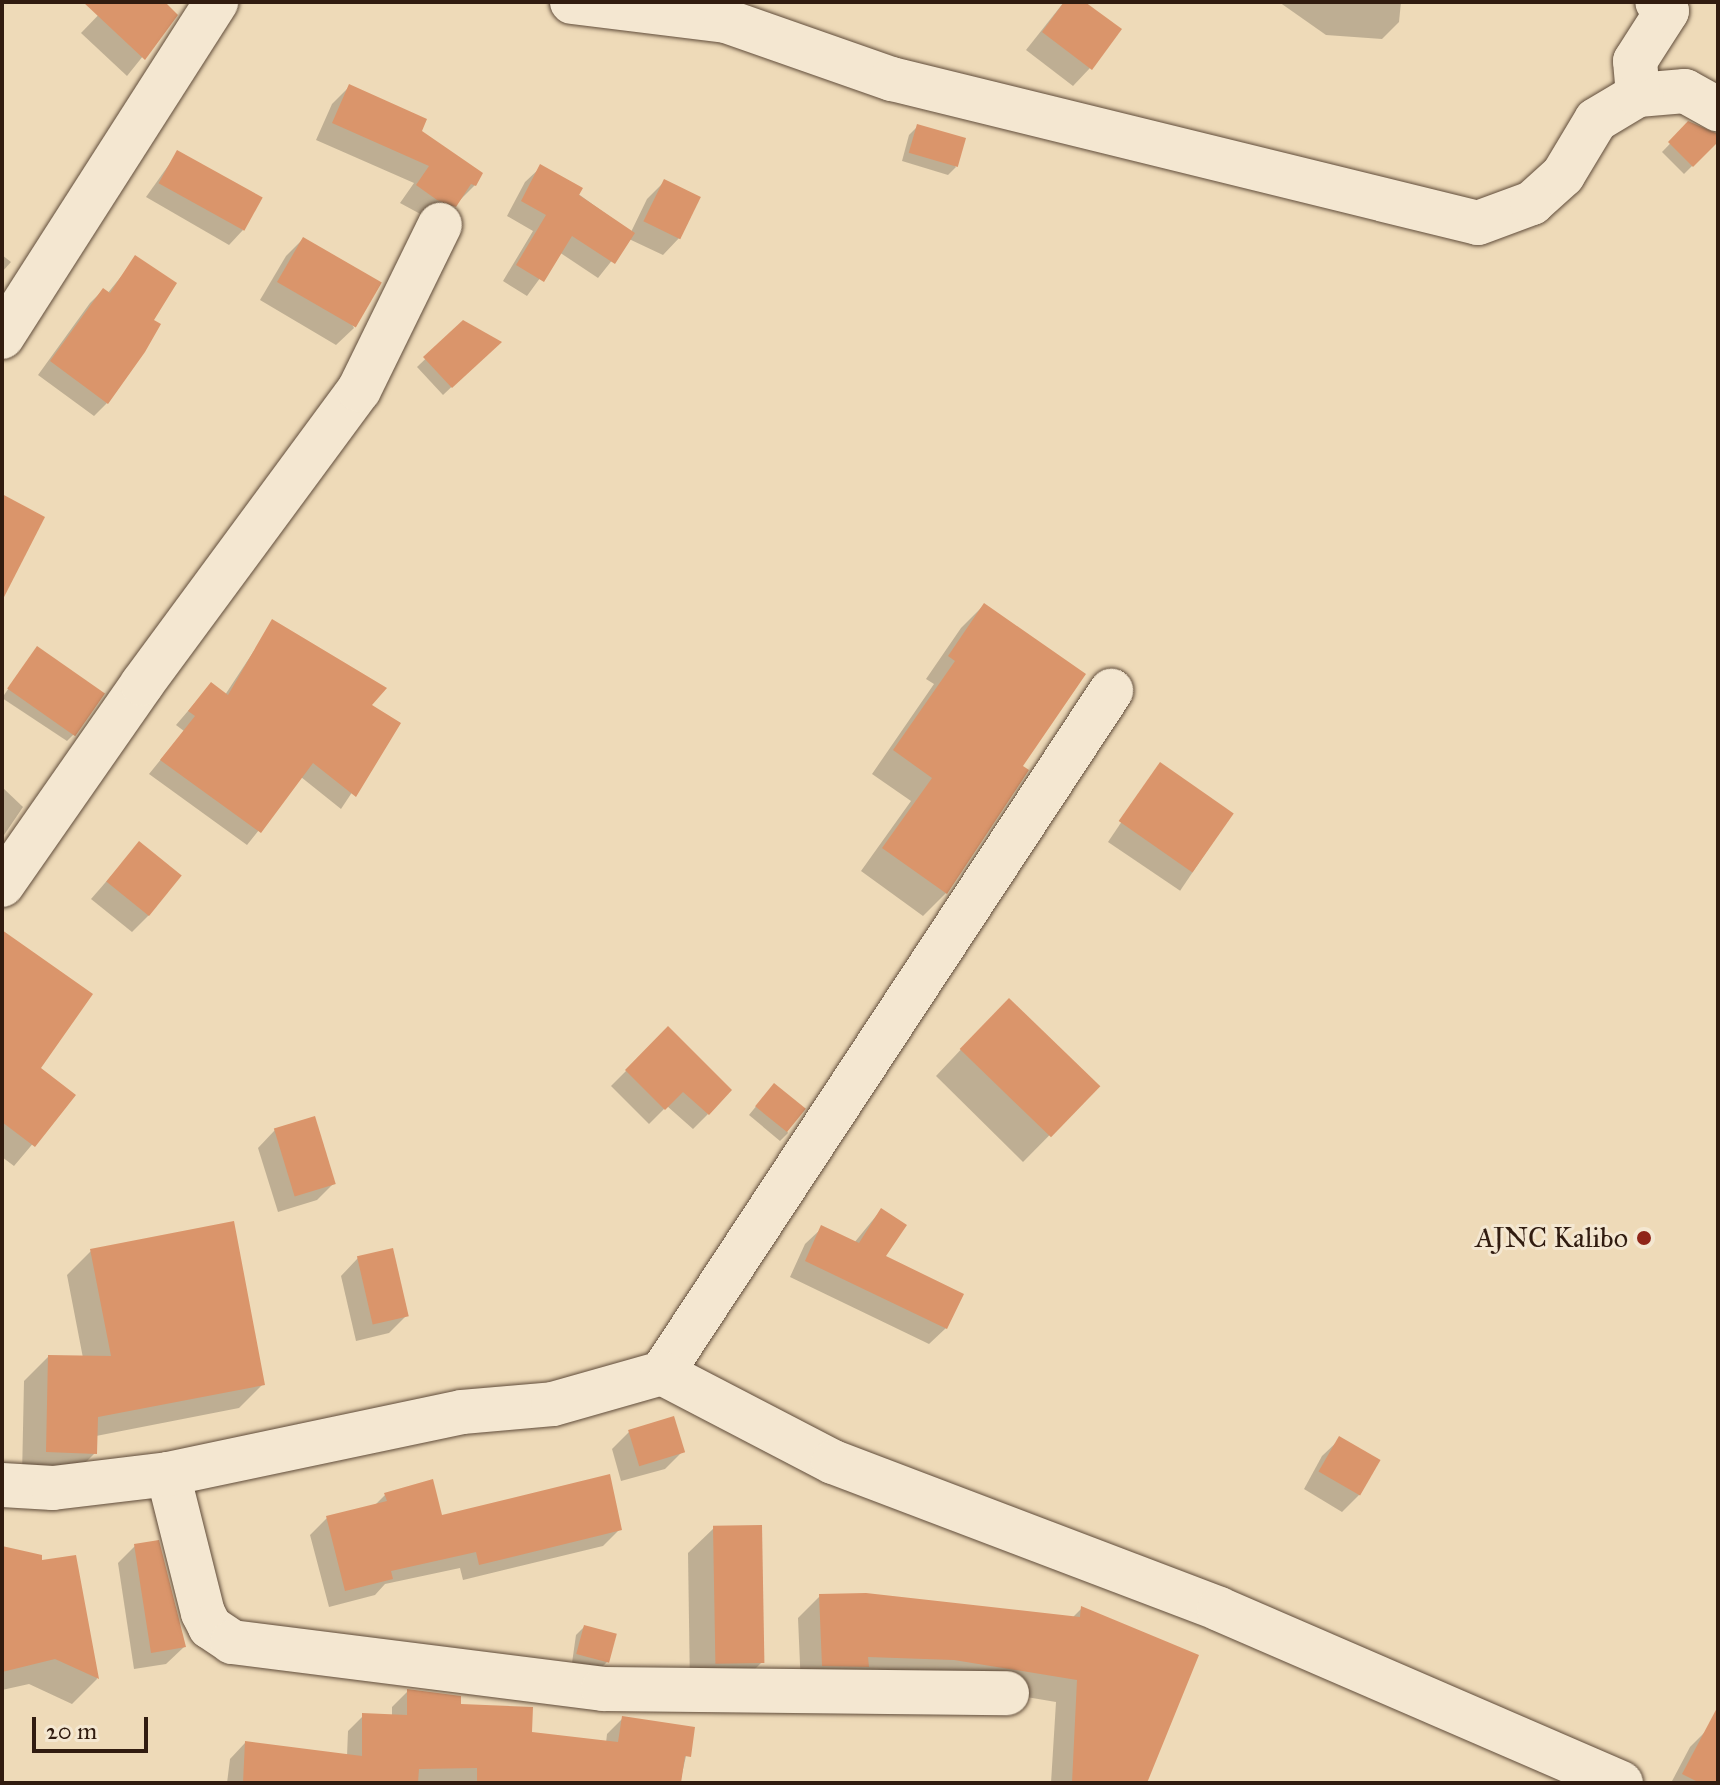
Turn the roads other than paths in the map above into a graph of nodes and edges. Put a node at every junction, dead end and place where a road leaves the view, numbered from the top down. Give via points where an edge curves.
1 (216, 2) edge
2 (572, 2) edge
3 (1657, 2) edge
4 (1638, 95) junction
5 (1718, 109) edge
6 (440, 225) dead end
7 (2, 337) edge
8 (1111, 691) dead end
9 (2, 885) edge
10 (662, 1373) junction
11 (168, 1474) junction
12 (2, 1485) edge
13 (1007, 1693) dead end
14 (1621, 1783) edge

1 - 7 street
2 - 4 street via 726,21 892,79 1478,223 1532,203 1563,175 1596,120
3 - 4 street via 1667,11 1635,61
4 - 5 street via 1685,91
6 - 9 street via 359,390 142,684
8 - 10 street
10 - 11 street via 553,1404 462,1412
10 - 14 street via 833,1462 1219,1609
11 - 12 street via 53,1488
11 - 13 street via 203,1613 210,1627 232,1642 603,1689

